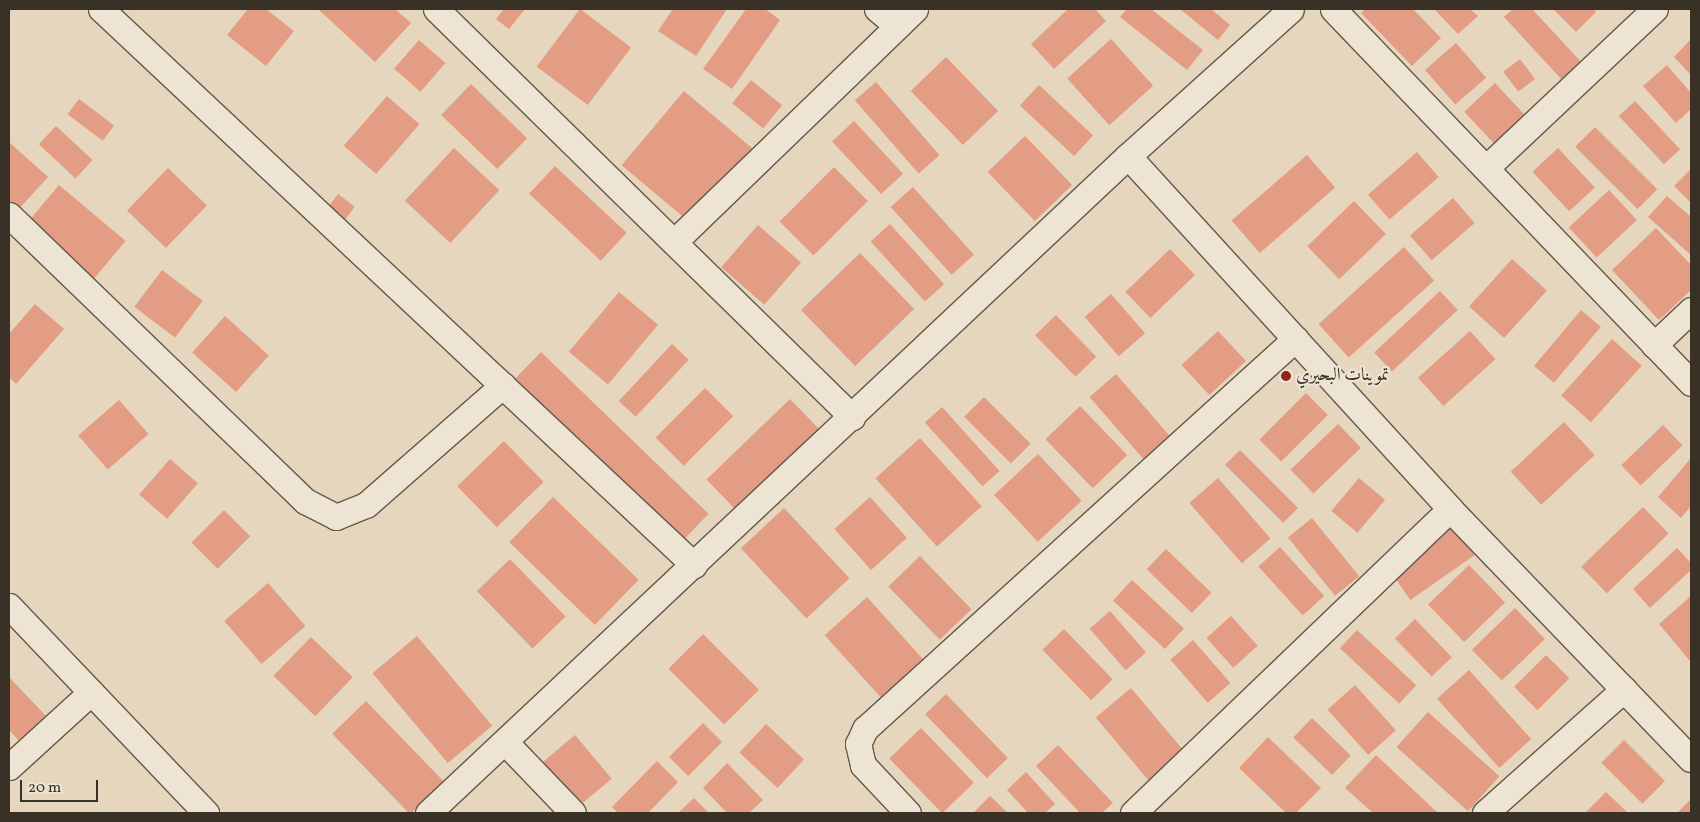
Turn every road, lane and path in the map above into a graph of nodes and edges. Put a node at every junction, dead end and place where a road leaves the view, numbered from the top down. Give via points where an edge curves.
1 (102, 9) edge
2 (436, 9) edge
3 (877, 9) edge
4 (915, 9) edge
5 (1291, 9) edge
6 (1333, 9) edge
7 (1655, 9) edge
8 (897, 26) junction
9 (1128, 156) junction
10 (1486, 168) junction
11 (9, 215) edge
12 (674, 242) junction
13 (1691, 310) edge
14 (1295, 339) junction
15 (1654, 345) junction
16 (1691, 383) edge
17 (502, 385) junction
18 (852, 417) junction
19 (1450, 509) junction
20 (694, 565) junction
21 (9, 606) edge
22 (1624, 689) junction
23 (91, 692) junction
24 (505, 742) junction
25 (1691, 759) edge
26 (9, 767) edge
27 (206, 813) edge
28 (428, 813) edge
29 (573, 813) edge
30 (908, 813) edge
31 (1134, 813) edge
32 (1485, 813) edge

1 - 17 street
2 - 12 street
3 - 8 street
4 - 8 street
5 - 9 street
6 - 10 street
7 - 10 street
8 - 12 street
9 - 14 street
9 - 18 street
10 - 15 street
11 - 17 street via 305,501 336,517 366,505
12 - 18 street
13 - 15 street
14 - 19 street
14 - 30 street via 865,729 858,744 863,765
15 - 16 street
17 - 20 street
18 - 20 street
19 - 22 street
19 - 31 street
20 - 24 street
21 - 23 street
22 - 25 street
22 - 32 street
23 - 26 street
23 - 27 street
24 - 28 street
24 - 29 street

